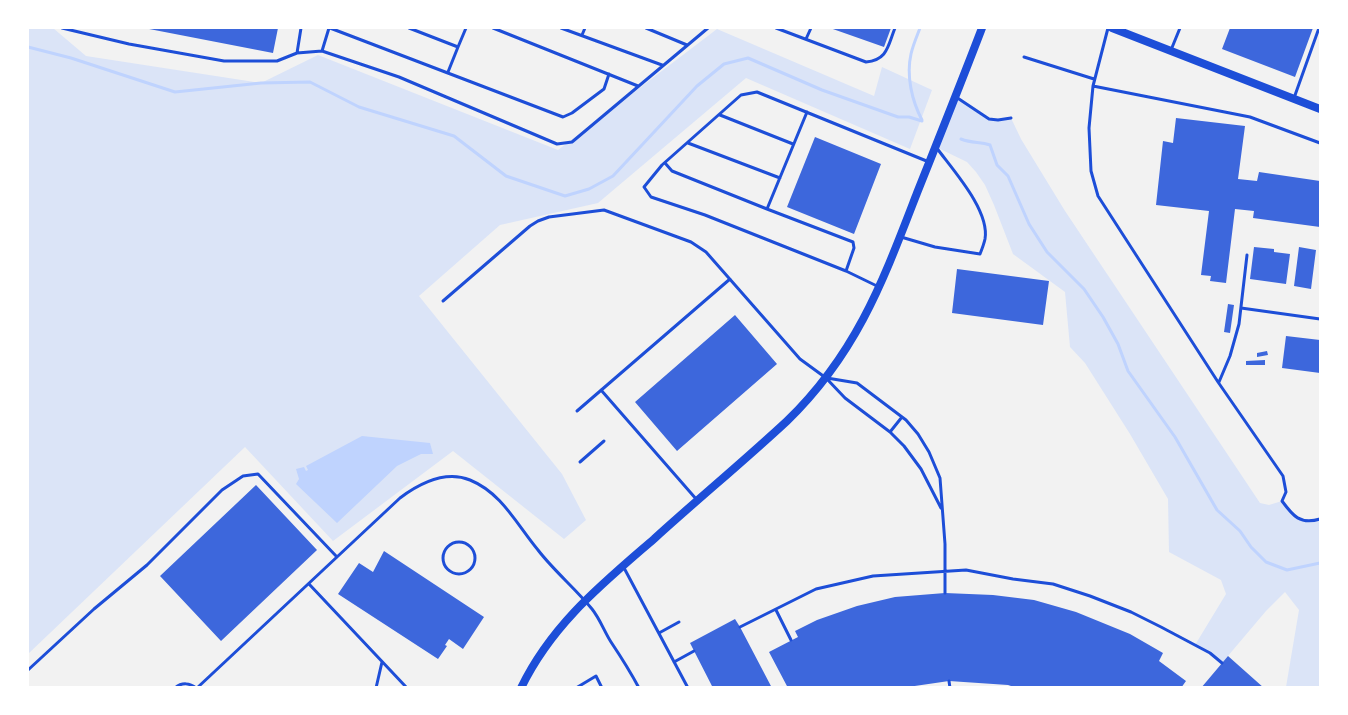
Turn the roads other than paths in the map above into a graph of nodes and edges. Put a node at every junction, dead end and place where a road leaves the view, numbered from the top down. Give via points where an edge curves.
1 (62, 28) edge
2 (301, 28) edge
3 (330, 28) edge
4 (409, 28) edge
5 (466, 28) edge
6 (493, 28) edge
7 (561, 28) edge
8 (585, 28) edge
9 (646, 28) edge
10 (708, 28) edge
11 (776, 28) edge
12 (811, 28) edge
13 (896, 28) edge
14 (982, 28) edge
15 (1108, 28) edge
16 (1112, 28) edge
17 (1180, 28) edge
18 (1319, 28) edge
19 (582, 35) junction
20 (806, 39) junction
21 (687, 45) junction
22 (458, 46) junction
23 (1171, 50) junction
24 (322, 51) junction
25 (297, 53) junction
26 (1024, 57) dead end
27 (662, 66) junction
28 (448, 72) junction
29 (609, 74) junction
30 (1094, 80) junction
31 (638, 86) junction
32 (1093, 86) junction
33 (955, 96) junction
34 (1294, 98) junction
35 (1320, 108) edge
36 (807, 112) junction
37 (719, 115) junction
38 (1011, 118) dead end
39 (688, 143) junction
40 (1320, 143) edge
41 (794, 144) junction
42 (936, 147) junction
43 (930, 162) junction
44 (665, 163) junction
45 (780, 178) junction
46 (767, 209) junction
47 (900, 237) junction
48 (1246, 255) dead end
49 (846, 271) junction
50 (730, 279) junction
51 (880, 288) junction
52 (443, 301) dead end
53 (1241, 308) junction
54 (1320, 319) edge
55 (826, 378) junction
56 (1218, 382) junction
57 (601, 390) junction
58 (577, 411) dead end
59 (902, 417) junction
60 (890, 432) junction
61 (604, 441) dead end
62 (580, 462) dead end
63 (697, 500) junction
64 (941, 508) junction
65 (1320, 519) edge
66 (337, 557) junction
67 (623, 565) junction
68 (446, 569) joint
69 (945, 571) junction
70 (309, 584) junction
71 (945, 594) dead end
72 (584, 600) junction
73 (776, 610) junction
74 (679, 622) dead end
75 (740, 627) dead end
76 (659, 633) junction
77 (791, 640) dead end
78 (694, 651) dead end
79 (382, 662) junction
80 (674, 662) junction
81 (1222, 664) dead end
82 (28, 670) edge
83 (949, 681) dead end
84 (175, 688) edge
85 (197, 688) edge
86 (376, 688) edge
87 (407, 688) edge
88 (522, 688) edge
89 (576, 688) edge
90 (602, 688) edge
91 (639, 688) edge
92 (688, 688) edge
93 (950, 688) edge

1 - 25 lane via 224,61 276,61
2 - 25 lane
3 - 24 lane
3 - 28 lane
4 - 22 lane
5 - 22 lane
6 - 29 lane
7 - 19 lane
8 - 19 lane
9 - 21 lane
10 - 21 lane
11 - 20 lane
12 - 20 lane
13 - 20 lane via 884,56 876,61 866,62
14 - 33 street
15 - 30 lane
16 - 23 street
17 - 23 lane
18 - 34 lane
19 - 27 lane
21 - 27 lane
22 - 28 lane
23 - 34 street
24 - 25 lane
24 - 31 lane via 399,77 557,144 572,142
26 - 30 lane
27 - 31 lane
28 - 29 lane via 563,117 604,89
29 - 31 lane
30 - 32 lane
32 - 40 lane via 1250,117
32 - 56 lane via 1089,128 1091,171 1098,196
33 - 38 lane via 989,119
33 - 42 street
34 - 35 street
36 - 37 lane via 757,92 741,96
36 - 41 lane
36 - 43 lane
37 - 39 lane
37 - 41 lane
39 - 44 lane
39 - 45 lane
41 - 45 lane
42 - 43 street
42 - 47 lane via 982,211 986,237 980,254 935,247
43 - 47 street
44 - 46 lane via 672,171
44 - 49 lane via 644,187 651,197
45 - 46 lane
46 - 49 lane via 853,242
47 - 51 street
48 - 53 lane
49 - 51 lane
50 - 52 lane via 697,245 598,210 534,223
50 - 55 lane via 800,359
50 - 57 lane
51 - 55 street via 854,338
53 - 54 lane
53 - 56 lane via 1230,356
55 - 59 lane via 857,383
55 - 60 lane via 845,398
55 - 63 street via 787,421
56 - 65 lane via 1283,476 1286,492 1282,501 1292,515 1304,521
57 - 58 lane
57 - 63 lane
59 - 60 lane
59 - 64 lane via 918,434 936,464
60 - 64 lane via 916,461
61 - 62 lane
63 - 67 street
64 - 69 lane
66 - 70 lane
66 - 72 lane via 414,488 431,479 449,476 469,479 502,503 544,558
66 - 82 lane via 258,474 243,476 222,490 147,565
67 - 72 street
67 - 76 lane
68 - 68 lane via 458,574 470,570 475,558 470,547 460,542 448,546 443,557
69 - 71 lane
69 - 73 lane via 873,576 816,589
69 - 81 lane via 966,570 1053,584 1090,596 1131,612 1210,653
70 - 79 lane
70 - 85 lane
72 - 88 street via 552,636
72 - 91 lane via 597,615
73 - 75 lane
73 - 77 lane
74 - 76 lane
76 - 80 lane
78 - 80 lane
79 - 86 lane
79 - 87 lane
80 - 92 lane
83 - 93 lane
84 - 85 lane via 187,683
89 - 90 lane via 596,676

